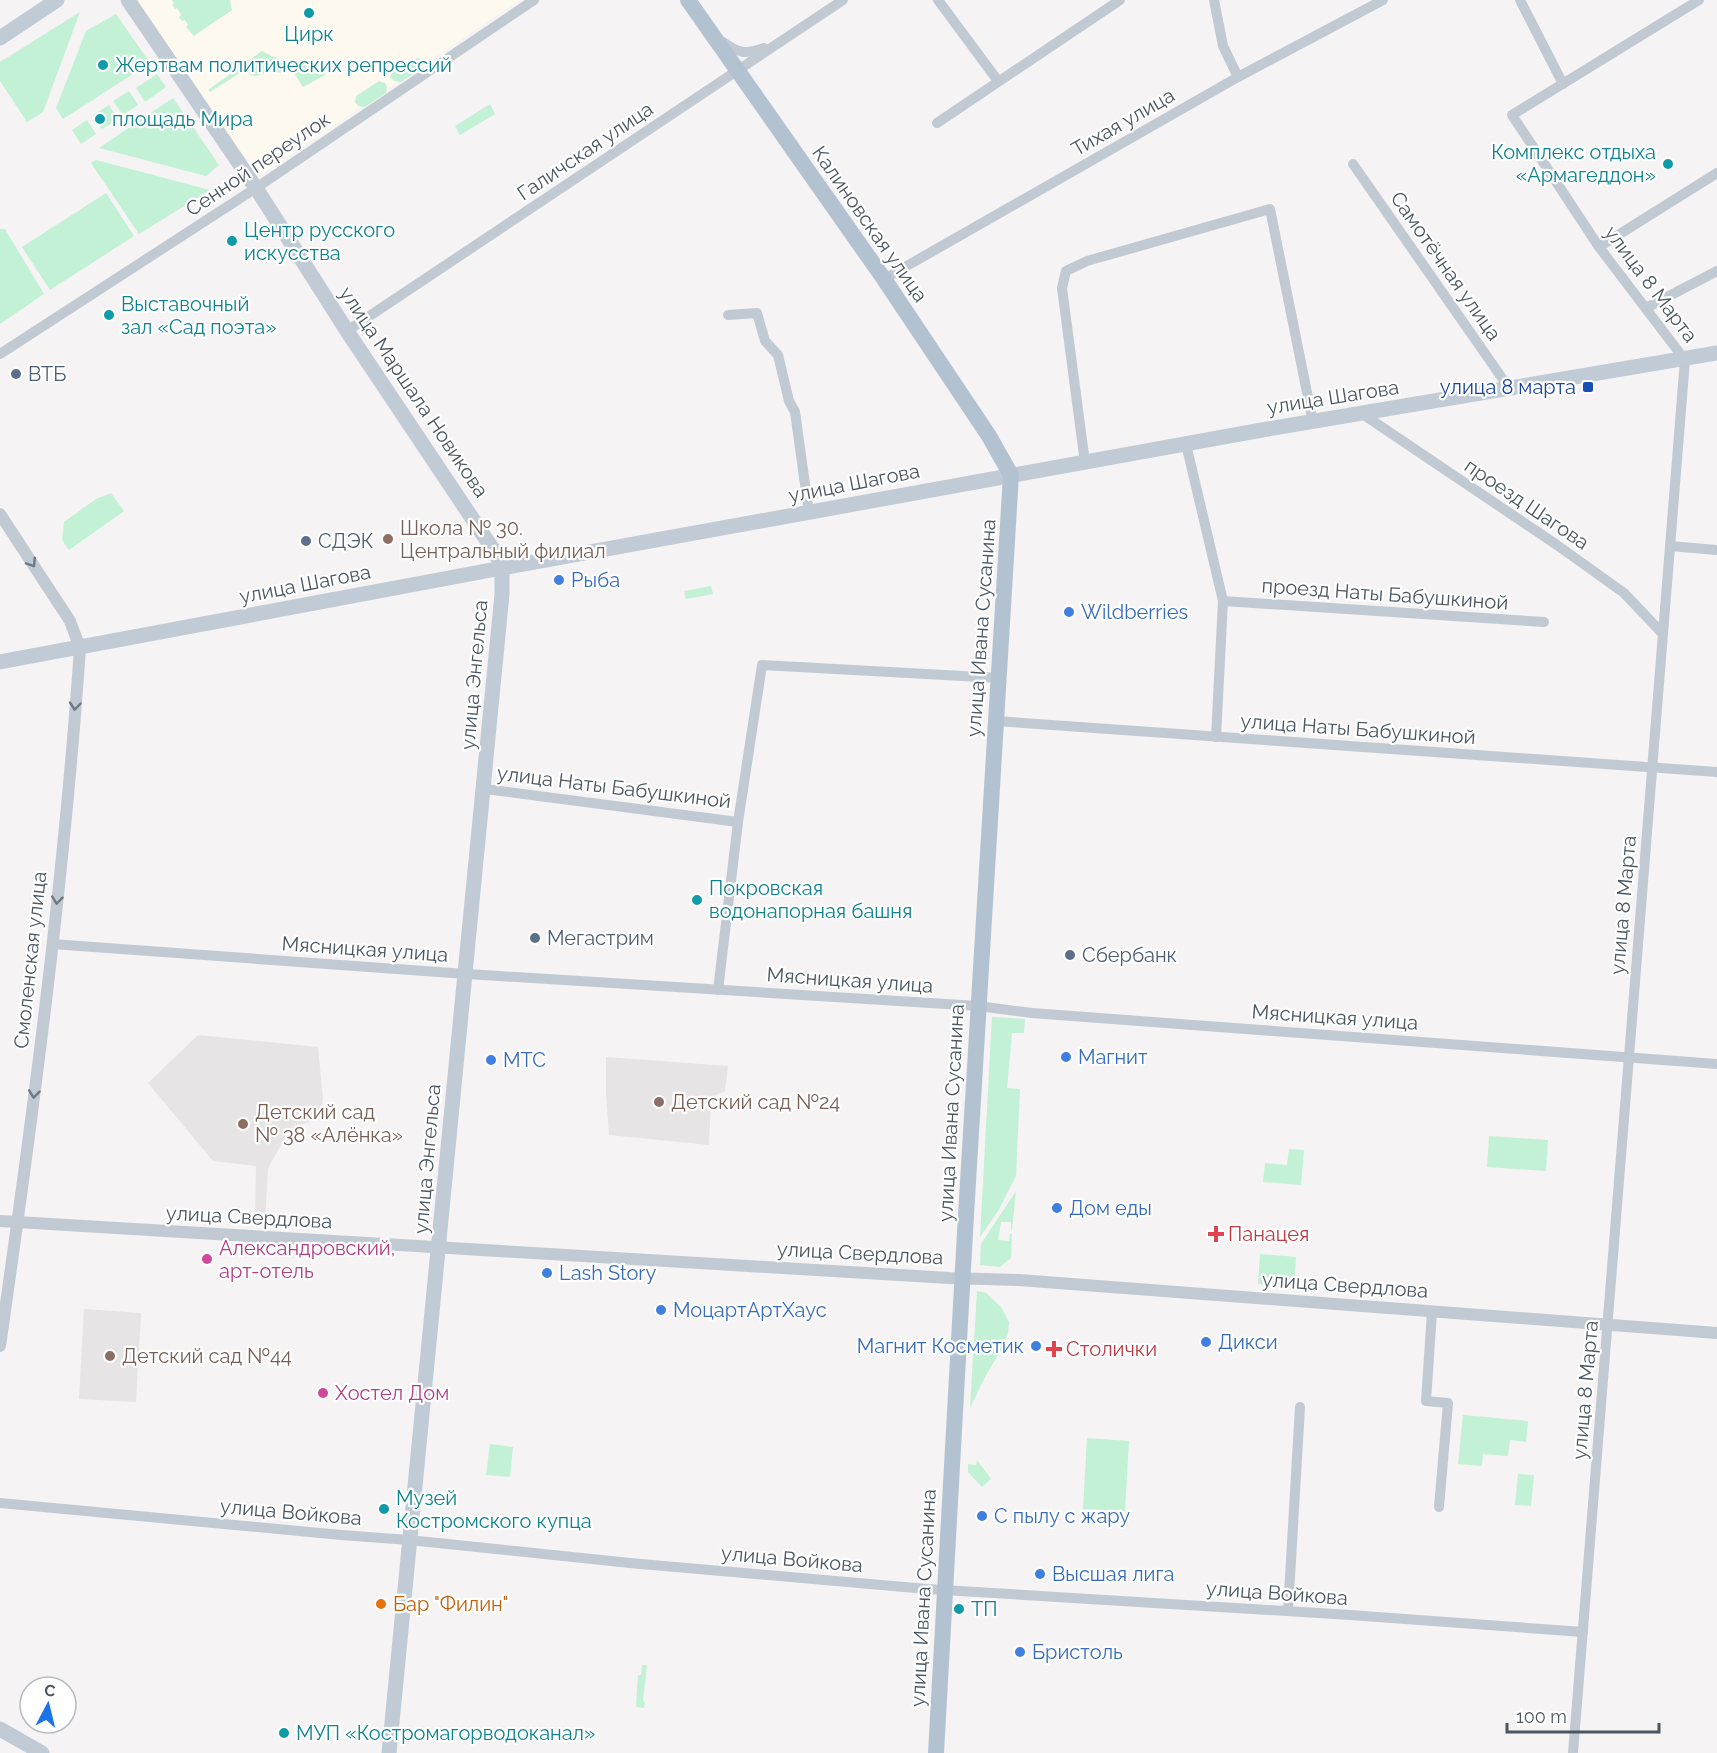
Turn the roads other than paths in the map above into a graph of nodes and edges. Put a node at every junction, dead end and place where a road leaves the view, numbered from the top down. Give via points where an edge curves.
1 (57, 0) edge
2 (128, 0) edge
3 (534, 0) edge
4 (688, 0) edge
5 (843, 0) edge
6 (938, 0) edge
7 (1120, 0) edge
8 (1214, 0) edge
9 (1383, 0) edge
10 (1520, 0) edge
11 (1699, 0) edge
12 (711, 33) junction
13 (0, 38) edge
14 (781, 41) junction
15 (738, 70) junction
16 (1238, 77) junction
17 (998, 81) junction
18 (1563, 84) junction
19 (937, 123) dead end
20 (1353, 164) dead end
21 (1717, 173) edge
22 (256, 188) junction
23 (1599, 247) junction
24 (1717, 271) edge
25 (884, 279) junction
26 (1646, 308) junction
27 (728, 315) dead end
28 (347, 331) junction
29 (1717, 353) edge
30 (0, 354) edge
31 (1685, 360) junction
32 (1509, 388) junction
33 (1361, 413) junction
34 (1313, 422) junction
35 (1186, 444) junction
36 (1085, 463) junction
37 (1011, 475) junction
38 (809, 513) junction
39 (0, 514) edge
40 (1670, 546) junction
41 (1717, 550) edge
42 (502, 568) junction
43 (1222, 602) junction
44 (1544, 622) dead end
45 (1663, 634) junction
46 (80, 648) junction
47 (0, 662) edge
48 (999, 678) junction
49 (996, 721) junction
50 (1216, 737) junction
51 (1652, 768) junction
52 (1717, 772) edge
53 (484, 789) junction
54 (738, 822) junction
55 (52, 944) junction
56 (466, 974) junction
57 (718, 990) junction
58 (978, 1006) junction
59 (1629, 1058) junction
60 (1717, 1064) edge
61 (0, 1221) edge
62 (18, 1223) junction
63 (440, 1247) junction
64 (963, 1278) junction
65 (1432, 1312) junction
66 (1608, 1325) junction
67 (1717, 1333) edge
68 (0, 1346) edge
69 (1300, 1407) dead end
70 (0, 1503) edge
71 (1439, 1507) dead end
72 (409, 1540) junction
73 (944, 1590) junction
74 (1288, 1611) junction
75 (1583, 1632) junction
76 (0, 1729) edge
77 (42, 1753) edge
78 (389, 1753) edge
79 (936, 1753) edge
80 (1574, 1753) edge

1 - 13 main road
2 - 22 main road, улица Маршала Новикова
3 - 22 street, Сенной переулок
4 - 12 main road, Калиновская улица
5 - 14 street, Галичская улица
6 - 17 street
7 - 17 street
8 - 16 street via 1223,46
9 - 16 street, Тихая улица
10 - 18 street
11 - 18 street
12 - 14 street via 734,51 743,53
12 - 15 main road, Калиновская улица
14 - 15 street, Галичская улица
15 - 25 main road, Калиновская улица
15 - 28 street, Галичская улица
16 - 25 street, Тихая улица
17 - 19 street
18 - 23 street, улица 8 Марта via 1512,115
20 - 32 street, Самотёчная улица
21 - 23 street
22 - 28 main road, улица Маршала Новикова
22 - 30 street, Сенной переулок
23 - 26 street, улица 8 Марта
24 - 26 street
25 - 37 main road, Калиновская улица
26 - 31 street, улица 8 Марта
27 - 38 street via 757,313 765,342 778,356 795,412
28 - 42 main road, улица Маршала Новикова
29 - 31 main road, улица Шагова
31 - 32 main road, улица Шагова
31 - 40 street, улица 8 Марта
32 - 33 main road, улица Шагова
33 - 34 main road, улица Шагова
33 - 45 street, проезд Шагова via 1624,593
34 - 35 main road, улица Шагова
34 - 36 street via 1270,209 1087,261 1066,271 1062,288
35 - 36 main road, улица Шагова
35 - 43 street
36 - 37 main road, улица Шагова
37 - 38 main road, улица Шагова
37 - 48 main road, улица Ивана Сусанина
38 - 42 main road, улица Шагова
39 -> 46 street via 70,621
40 - 41 street
40 - 45 street, улица 8 Марта
42 - 46 main road, улица Шагова
42 - 53 main road, улица Энгельса
43 - 44 street, проезд Наты Бабушкиной
43 - 50 street
45 - 51 street, улица 8 Марта
46 - 47 main road, улица Шагова
46 -> 55 street, Смоленская улица
48 - 49 main road, улица Ивана Сусанина
48 - 54 street, улица Наты Бабушкиной via 762,665
49 - 50 street, улица Наты Бабушкиной
49 - 58 main road, улица Ивана Сусанина
50 - 51 street, улица Наты Бабушкиной
51 - 52 street, улица Наты Бабушкиной
51 - 59 street, улица 8 Марта
53 - 54 street, улица Наты Бабушкиной
53 - 56 main road, улица Энгельса
54 - 57 street, улица Наты Бабушкиной
55 - 56 street, Мясницкая улица
55 -> 62 street, Смоленская улица
56 - 57 street, Мясницкая улица
56 - 63 main road, улица Энгельса
57 - 58 street, Мясницкая улица
58 - 59 street, Мясницкая улица
58 - 64 main road, улица Ивана Сусанина
59 - 60 street, Мясницкая улица
59 - 66 street, улица 8 Марта
61 - 62 street, улица Свердлова
62 - 63 street, улица Свердлова
62 - 68 street, Смоленская улица
63 - 64 street, улица Свердлова
63 - 72 main road, улица Энгельса
64 - 65 street, улица Свердлова
64 - 73 main road, улица Ивана Сусанина
65 - 66 street, улица Свердлова
65 - 71 street via 1426,1401 1448,1403
66 - 67 street, улица Свердлова
66 - 75 street, улица 8 Марта
69 - 74 street
70 - 72 street, улица Войкова
72 - 73 street, улица Войкова
72 - 78 main road, улица Энгельса
73 - 74 street, улица Войкова
73 - 79 main road, улица Ивана Сусанина
74 - 75 street, улица Войкова
75 - 80 street, улица 8 Марта
76 - 77 main road

